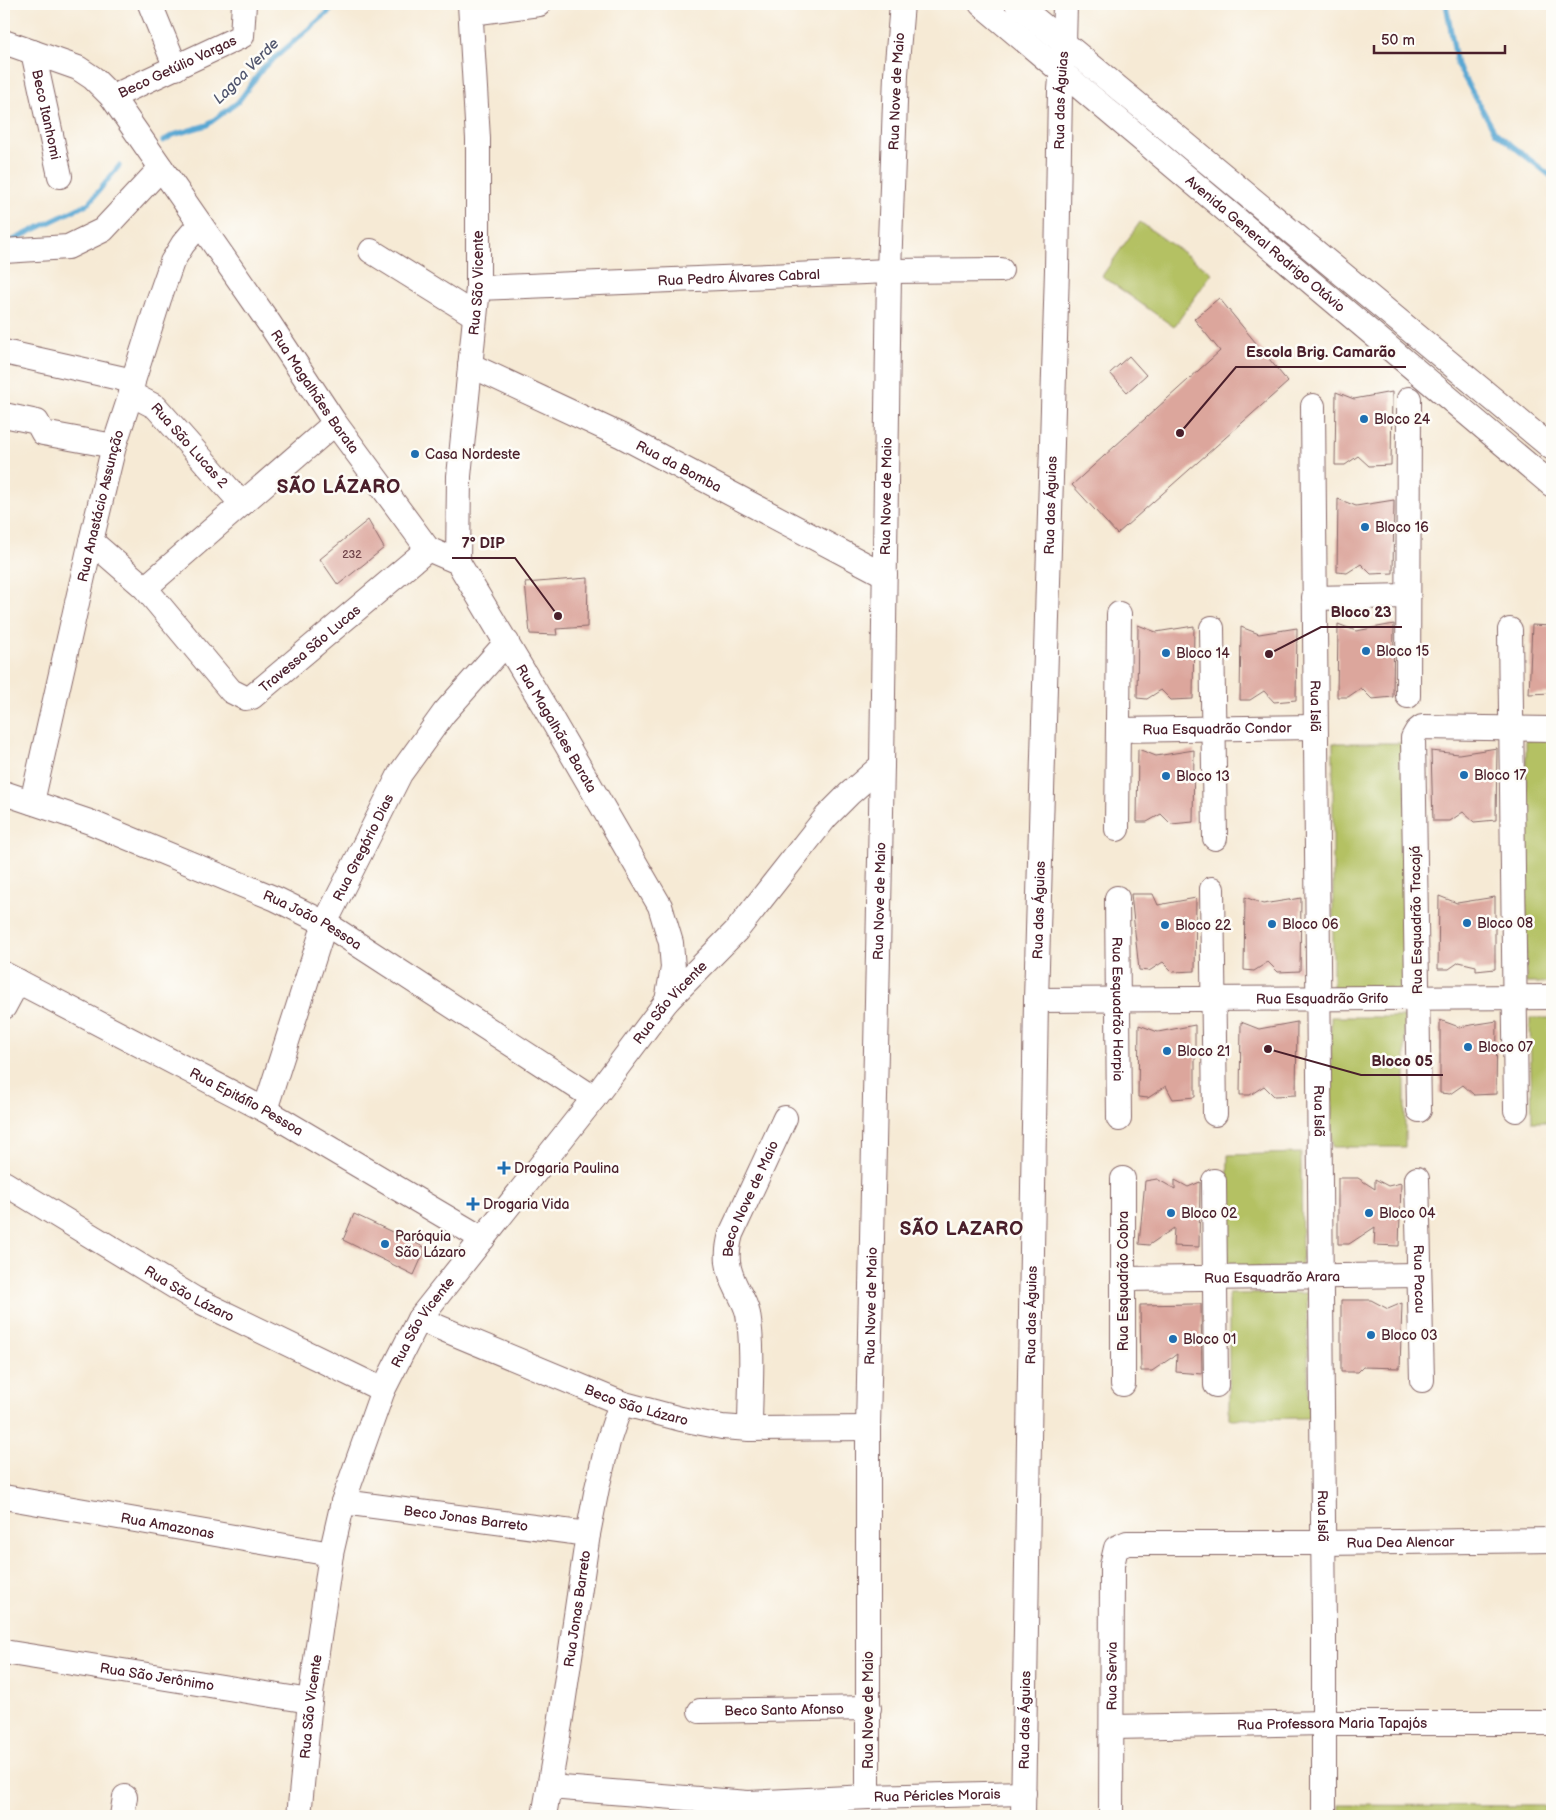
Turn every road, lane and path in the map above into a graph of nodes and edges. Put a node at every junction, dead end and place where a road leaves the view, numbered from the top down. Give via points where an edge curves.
1 (150, 4) edge
2 (244, 4) edge
3 (539, 4) edge
4 (902, 4) edge
5 (981, 4) edge
6 (1017, 4) edge
7 (1065, 4) edge
8 (471, 8) edge
9 (4, 42) edge
10 (1064, 44) junction
11 (34, 52) junction
12 (176, 68) junction
13 (1061, 71) junction
14 (112, 97) junction
15 (161, 168) junction
16 (60, 176) dead end
17 (1232, 183) junction
18 (1216, 202) junction
19 (200, 224) junction
20 (4, 251) edge
21 (371, 251) dead end
22 (1000, 270) dead end
23 (889, 271) junction
24 (478, 288) junction
25 (474, 315) junction
26 (4, 352) edge
27 (470, 366) junction
28 (132, 388) junction
29 (1409, 399) dead end
30 (1313, 406) dead end
31 (4, 415) edge
32 (335, 423) junction
33 (114, 446) junction
34 (1552, 448) edge
35 (1552, 485) edge
36 (242, 504) junction
37 (91, 541) junction
38 (428, 549) junction
39 (458, 562) junction
40 (885, 575) junction
41 (145, 588) junction
42 (1408, 596) junction
43 (1314, 598) junction
44 (1119, 614) dead end
45 (1212, 628) dead end
46 (1510, 630) dead end
47 (507, 642) junction
48 (1408, 696) dead end
49 (1315, 727) junction
50 (1213, 729) junction
51 (1511, 729) junction
52 (1552, 729) edge
53 (1118, 730) junction
54 (882, 765) junction
55 (4, 793) edge
56 (32, 802) junction
57 (1117, 829) dead end
58 (1215, 838) dead end
59 (1212, 889) dead end
60 (1117, 898) dead end
61 (325, 923) junction
62 (11, 978) edge
63 (1515, 997) junction
64 (1552, 997) edge
65 (1213, 998) junction
66 (1318, 998) junction
67 (1417, 998) junction
68 (1119, 999) junction
69 (1036, 1000) junction
70 (667, 1001) junction
71 (4, 1007) edge
72 (594, 1098) junction
73 (265, 1110) junction
74 (1418, 1110) dead end
75 (1516, 1110) dead end
76 (1215, 1114) dead end
77 (785, 1118) dead end
78 (1119, 1119) dead end
79 (1123, 1178) dead end
80 (1417, 1179) dead end
81 (1214, 1181) dead end
82 (4, 1183) edge
83 (483, 1239) junction
84 (1419, 1276) junction
85 (1320, 1277) junction
86 (1215, 1278) junction
87 (1123, 1279) junction
88 (419, 1318) junction
89 (1422, 1380) dead end
90 (1123, 1384) dead end
91 (1216, 1385) dead end
92 (383, 1390) junction
93 (621, 1403) junction
94 (868, 1428) junction
95 (750, 1429) junction
96 (4, 1497) edge
97 (344, 1502) junction
98 (588, 1534) junction
99 (1552, 1540) edge
100 (1127, 1543) joint
101 (1323, 1543) junction
102 (331, 1554) junction
103 (4, 1652) edge
104 (310, 1701) junction
105 (868, 1708) junction
106 (700, 1711) dead end
107 (1325, 1723) junction
108 (1552, 1723) edge
109 (1112, 1727) junction
110 (550, 1787) junction
111 (1024, 1793) junction
112 (868, 1798) junction
113 (746, 1810) edge
114 (299, 1816) edge
115 (544, 1816) edge
116 (1023, 1816) edge
117 (1111, 1816) edge
118 (1324, 1816) edge

1 - 12 street
2 - 12 street, Beco Getúlio Vargas via 242,36
3 - 8 street
4 - 23 street, Rua Nove de Maio via 896,74
5 - 13 street, Avenida General Rodrigo Otávio
6 - 10 street, Avenida General Rodrigo Otávio
7 - 10 street, Rua das Águias
8 - 24 street, Rua São Vicente via 478,139
9 - 11 street, Rua Magalhães Barata
10 - 13 street, Rua das Águias
10 - 17 street, Avenida General Rodrigo Otávio
11 - 14 street, Rua Magalhães Barata via 78,68
11 - 16 street, Beco Itanhomi
12 - 14 street, Beco Getúlio Vargas
13 - 18 street, Avenida General Rodrigo Otávio
13 - 69 street, Rua das Águias
14 - 15 street, Rua Magalhães Barata
15 - 19 street, Rua Magalhães Barata
15 - 20 street via 103,230 68,247
17 - 18 street
17 - 34 street, Avenida General Rodrigo Otávio
18 - 35 street, Avenida General Rodrigo Otávio
19 - 28 street, Rua Anastácio Assunção via 172,262
19 - 32 street, Rua Magalhães Barata
21 - 25 street
22 - 23 street, Rua Pedro Álvares Cabral
23 - 24 street, Rua Pedro Álvares Cabral
23 - 40 street, Rua Nove de Maio
24 - 25 street, Rua São Vicente
25 - 27 street, Rua São Vicente
26 - 28 street, Rua São Lucas 2
27 - 39 street, Rua São Vicente via 459,476
27 - 40 street, Rua da Bomba via 622,436
28 - 33 street, Rua Anastácio Assunção
28 - 36 street, Rua São Lucas 2 via 181,433
29 - 42 street
30 - 43 street, Rua Islã
31 - 33 street via 37,422 43,433
32 - 36 street
32 - 38 street, Rua Magalhães Barata
33 - 37 street, Rua Anastácio Assunção
36 - 41 street
37 - 41 street, Travessa São Lucas
37 - 56 street, Rua Anastácio Assunção
38 - 39 street
38 - 41 street, Travessa São Lucas via 252,697 245,698 231,691
39 - 47 street, Rua Magalhães Barata
40 - 54 street, Rua Nove de Maio
42 - 43 street
42 - 48 street
43 - 49 street, Rua Islã
44 - 53 street
45 - 50 street
46 - 51 street
47 - 61 street, Rua Gregório Dias via 444,713 400,774
47 - 70 street, Rua Magalhães Barata via 660,906 671,943 673,968
49 - 50 street, Rua Esquadrão Condor
49 - 66 street, Rua Islã
50 - 53 street, Rua Esquadrão Condor
50 - 58 street
51 - 52 street
51 - 63 street
51 - 67 street, Rua Esquadrão Tracajá via 1422,727 1413,738
53 - 57 street
54 - 70 street, Rua São Vicente via 826,817 737,930
54 - 94 street, Rua Nove de Maio
55 - 56 street, Rua João Pessoa
56 - 61 street, Rua João Pessoa via 170,854
59 - 65 street
60 - 68 street, Rua Esquadrão Harpia
61 - 72 street, Rua João Pessoa
61 - 73 street, Rua Gregório Dias
62 - 71 street
62 - 73 street, Rua Epitáfio Pessoa
63 - 64 street, Rua Esquadrão Grifo
63 - 67 street, Rua Esquadrão Grifo
63 - 75 street
65 - 66 street, Rua Esquadrão Grifo
65 - 68 street, Rua Esquadrão Grifo
65 - 76 street
66 - 67 street, Rua Esquadrão Grifo
66 - 85 street, Rua Islã
67 - 74 street, Rua Esquadrão Tracajá
68 - 69 street, Rua Esquadrão Grifo
68 - 78 street, Rua Esquadrão Harpia
69 - 111 street, Rua das Águias
70 - 72 street, Rua São Vicente
72 - 83 street, Rua São Vicente
73 - 83 street, Rua Epitáfio Pessoa
77 - 95 street, Beco Nove de Maio via 728,1245 727,1264 748,1312
79 - 87 street, Rua Esquadrão Cobra
80 - 84 street, Rua Pacau
81 - 86 street
82 - 92 street, Rua São Lázaro via 195,1298
83 - 88 street, Rua São Vicente
84 - 85 street, Rua Esquadrão Arara
84 - 89 street, Rua Pacau
85 - 86 street, Rua Esquadrão Arara
85 - 101 street, Rua Islã
86 - 87 street, Rua Esquadrão Arara
86 - 91 street
87 - 90 street, Rua Esquadrão Cobra
88 - 92 street, Rua São Vicente
88 - 93 street, Beco São Lázaro
92 - 97 street, Rua São Vicente
93 - 95 street, Beco São Lázaro via 682,1419
93 - 98 street, Rua Jonas Barreto via 606,1451
94 - 95 street, Beco São Lázaro
94 - 105 street, Rua Nove de Maio
96 - 102 street, Rua Amazonas
97 - 98 street, Beco Jonas Barreto
97 - 102 street, Rua São Vicente
98 - 110 street, Rua Jonas Barreto
99 - 101 street, Rua Dea Alencar
100 - 101 street, Rua Dea Alencar
100 - 109 street, Rua Servia via 1116,1548 1112,1565
101 - 107 street, Rua Islã
102 - 104 street, Rua São Vicente
103 - 104 street, Rua São Jerônimo
104 - 114 street, Rua São Vicente
105 - 106 street, Beco Santo Afonso
105 - 112 street, Rua Nove de Maio
107 - 108 street, Rua Professora Maria Tapajós
107 - 109 street, Rua Professora Maria Tapajós
107 - 118 street, Rua Islã
109 - 117 street, Rua Servia
110 - 113 street, Rua Péricles Morais
110 - 115 street, Rua Jonas Barreto
111 - 112 street, Rua Péricles Morais
111 - 116 street, Rua das Águias
112 - 113 street, Rua Péricles Morais

